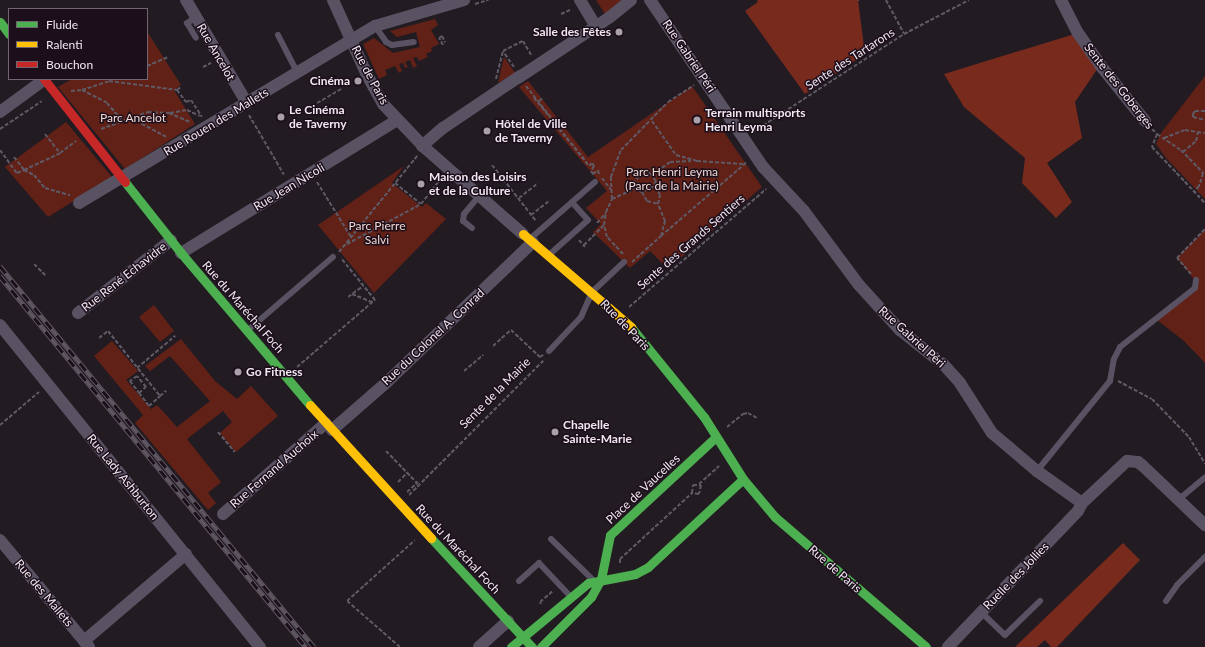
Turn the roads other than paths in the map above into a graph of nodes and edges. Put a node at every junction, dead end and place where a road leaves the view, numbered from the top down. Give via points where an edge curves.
1 (186, 0) edge
2 (332, 0) edge
3 (464, 0) edge
4 (580, 0) edge
5 (631, 0) edge
6 (650, 0) edge
7 (1061, 0) edge
8 (196, 17) junction
9 (0, 22) edge
10 (595, 25) junction
11 (375, 26) junction
12 (8, 33) edge
13 (278, 35) dead end
14 (196, 38) dead end
15 (351, 39) junction
16 (414, 42) dead end
17 (297, 72) junction
18 (43, 80) edge
19 (45, 80) edge
20 (245, 105) junction
21 (0, 112) edge
22 (397, 120) junction
23 (1145, 121) road end
24 (423, 147) junction
25 (123, 178) junction
26 (595, 182) dead end
27 (479, 196) junction
28 (82, 201) road end
29 (572, 202) junction
30 (472, 228) dead end
31 (528, 238) junction
32 (171, 240) junction
33 (181, 253) junction
34 (549, 256) junction
35 (333, 258) dead end
36 (624, 262) dead end
37 (1196, 280) road end
38 (592, 292) junction
39 (78, 313) dead end
40 (0, 325) edge
41 (247, 331) junction
42 (549, 351) road end
43 (329, 427) junction
44 (716, 437) junction
45 (1037, 471) junction
46 (1205, 477) edge
47 (743, 479) junction
48 (1178, 500) junction
49 (1082, 503) junction
50 (223, 514) dead end
51 (1205, 525) edge
52 (550, 539) dead end
53 (0, 540) edge
54 (186, 554) junction
55 (1205, 556) edge
56 (597, 580) junction
57 (519, 581) dead end
58 (570, 596) junction
59 (1040, 601) dead end
60 (1166, 601) dead end
61 (981, 612) junction
62 (508, 621) junction
63 (246, 630) junction
64 (523, 637) junction
65 (86, 644) edge
66 (257, 647) edge
67 (260, 647) edge
68 (479, 647) edge
69 (511, 647) edge
70 (532, 647) edge
71 (541, 647) edge
72 (926, 647) edge
73 (948, 647) edge

1 - 8 street, Rue Ancelot
2 - 15 street, Rue de Paris
3 - 11 street, Rue Rouen des Mallets
4 - 10 street
5 - 10 street
6 - 45 street, Rue Gabriel Péri via 756,156 775,181 804,211 859,285 900,330 944,365 960,384 992,433
7 - 23 street, Sente des Goberges via 1078,33 1100,65
8 - 14 lane via 186,23
8 - 20 street, Rue Ancelot
9 - 12 street
10 - 24 street via 492,95
11 - 15 street, Rue Rouen des Mallets
11 - 16 lane via 386,42 392,45
13 - 17 lane
15 - 17 street, Rue Rouen des Mallets
15 - 22 street, Rue de Paris via 383,104
17 - 20 street, Rue Rouen des Mallets
18 - 21 street
19 - 25 street, Rue du Maréchal Foch
20 - 25 street, Rue Rouen des Mallets
22 - 24 street, Rue de Paris
22 - 33 street, Rue Jean Nicoli
24 - 27 street, Rue de Paris
25 - 28 street, Rue Rouen des Mallets
25 - 32 street, Rue du Maréchal Foch
26 - 29 lane
27 - 30 lane via 464,214 463,221
27 - 31 street, Rue de Paris
29 - 31 lane
29 - 34 lane via 588,220
31 - 34 street, Rue de Paris
31 - 43 street, Rue du Colonel A. Conrad via 387,382
32 - 33 street, Rue du Maréchal Foch
32 - 39 street, Rue René Echavidre
33 - 41 street, Rue du Maréchal Foch
34 - 38 street, Rue de Paris
35 - 41 lane
36 - 38 lane
37 - 45 lane via 1195,288 1120,347 1114,359 1110,380
38 - 42 lane via 581,317
38 - 44 street, Rue de Paris via 618,316 671,375
40 - 54 street, Rue Lady Ashburton
41 - 43 street, Rue du Maréchal Foch
43 - 50 street, Rue Fernand Auchoix
43 - 62 street, Rue du Maréchal Foch
44 - 47 street, Rue de Paris
44 - 56 street, Place de Vaucelles via 610,535
45 - 49 street, Rue Gabriel Péri
46 - 48 lane
47 - 56 street via 641,572
47 - 72 street, Rue de Paris via 776,517
48 - 49 street via 1143,466 1132,460 1127,461
48 - 51 street
49 - 61 street, Ruelle des Jollies via 1078,511
52 - 56 lane
53 - 65 street, Rue des Mallets
54 - 63 street, Rue Lady Ashburton
54 - 65 street
55 - 60 lane via 1176,585
56 - 58 street
56 - 71 street, Place de Vaucelles via 592,597
57 - 58 lane via 538,563
58 - 64 street
59 - 61 lane via 1005,635
61 - 73 street, Ruelle des Jollies
62 - 64 street, Rue du Maréchal Foch
62 - 68 street
63 - 66 lane, Rue Lady Ashburton
63 - 67 street, Rue Lady Ashburton
64 - 69 street
64 - 70 street, Rue du Maréchal Foch

